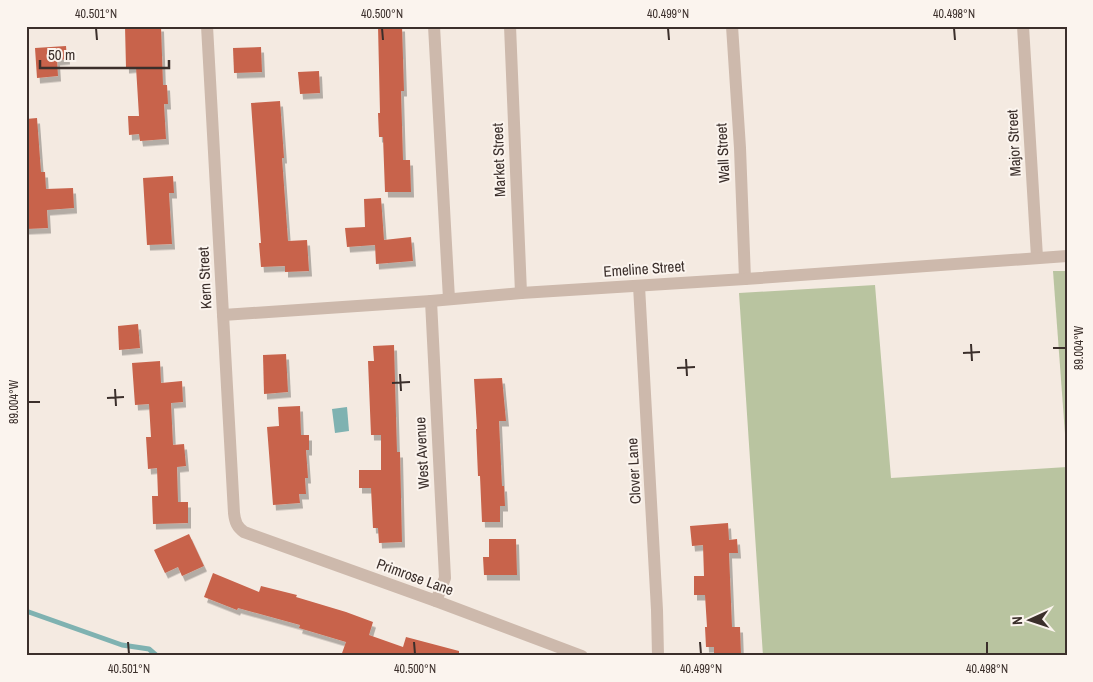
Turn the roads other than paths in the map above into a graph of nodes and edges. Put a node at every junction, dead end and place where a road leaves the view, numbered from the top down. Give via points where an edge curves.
1 (207, 26) edge
2 (434, 26) edge
3 (510, 26) edge
4 (732, 26) edge
5 (1023, 26) edge
6 (1067, 256) edge
7 (1037, 257) junction
8 (745, 279) junction
9 (639, 286) junction
10 (521, 293) junction
11 (449, 299) junction
12 (431, 301) junction
13 (223, 315) junction
14 (238, 528) joint
15 (436, 601) junction
16 (582, 656) edge
17 (658, 656) edge

1 - 13 street, Kern Street
2 - 11 street
3 - 10 street, Market Street
4 - 8 street, Wall Street
5 - 7 street, Major Street
6 - 7 street, Emeline Street
7 - 8 street, Emeline Street
8 - 9 street, Emeline Street
9 - 10 street, Emeline Street
9 - 17 street, Clover Lane
10 - 11 street, Emeline Street
11 - 12 street, Emeline Street
12 - 13 street, Emeline Street
12 - 15 street, West Avenue via 445,578
13 - 14 street, Kern Street via 234,514
14 - 15 street, Primrose Lane
15 - 16 street, Primrose Lane

